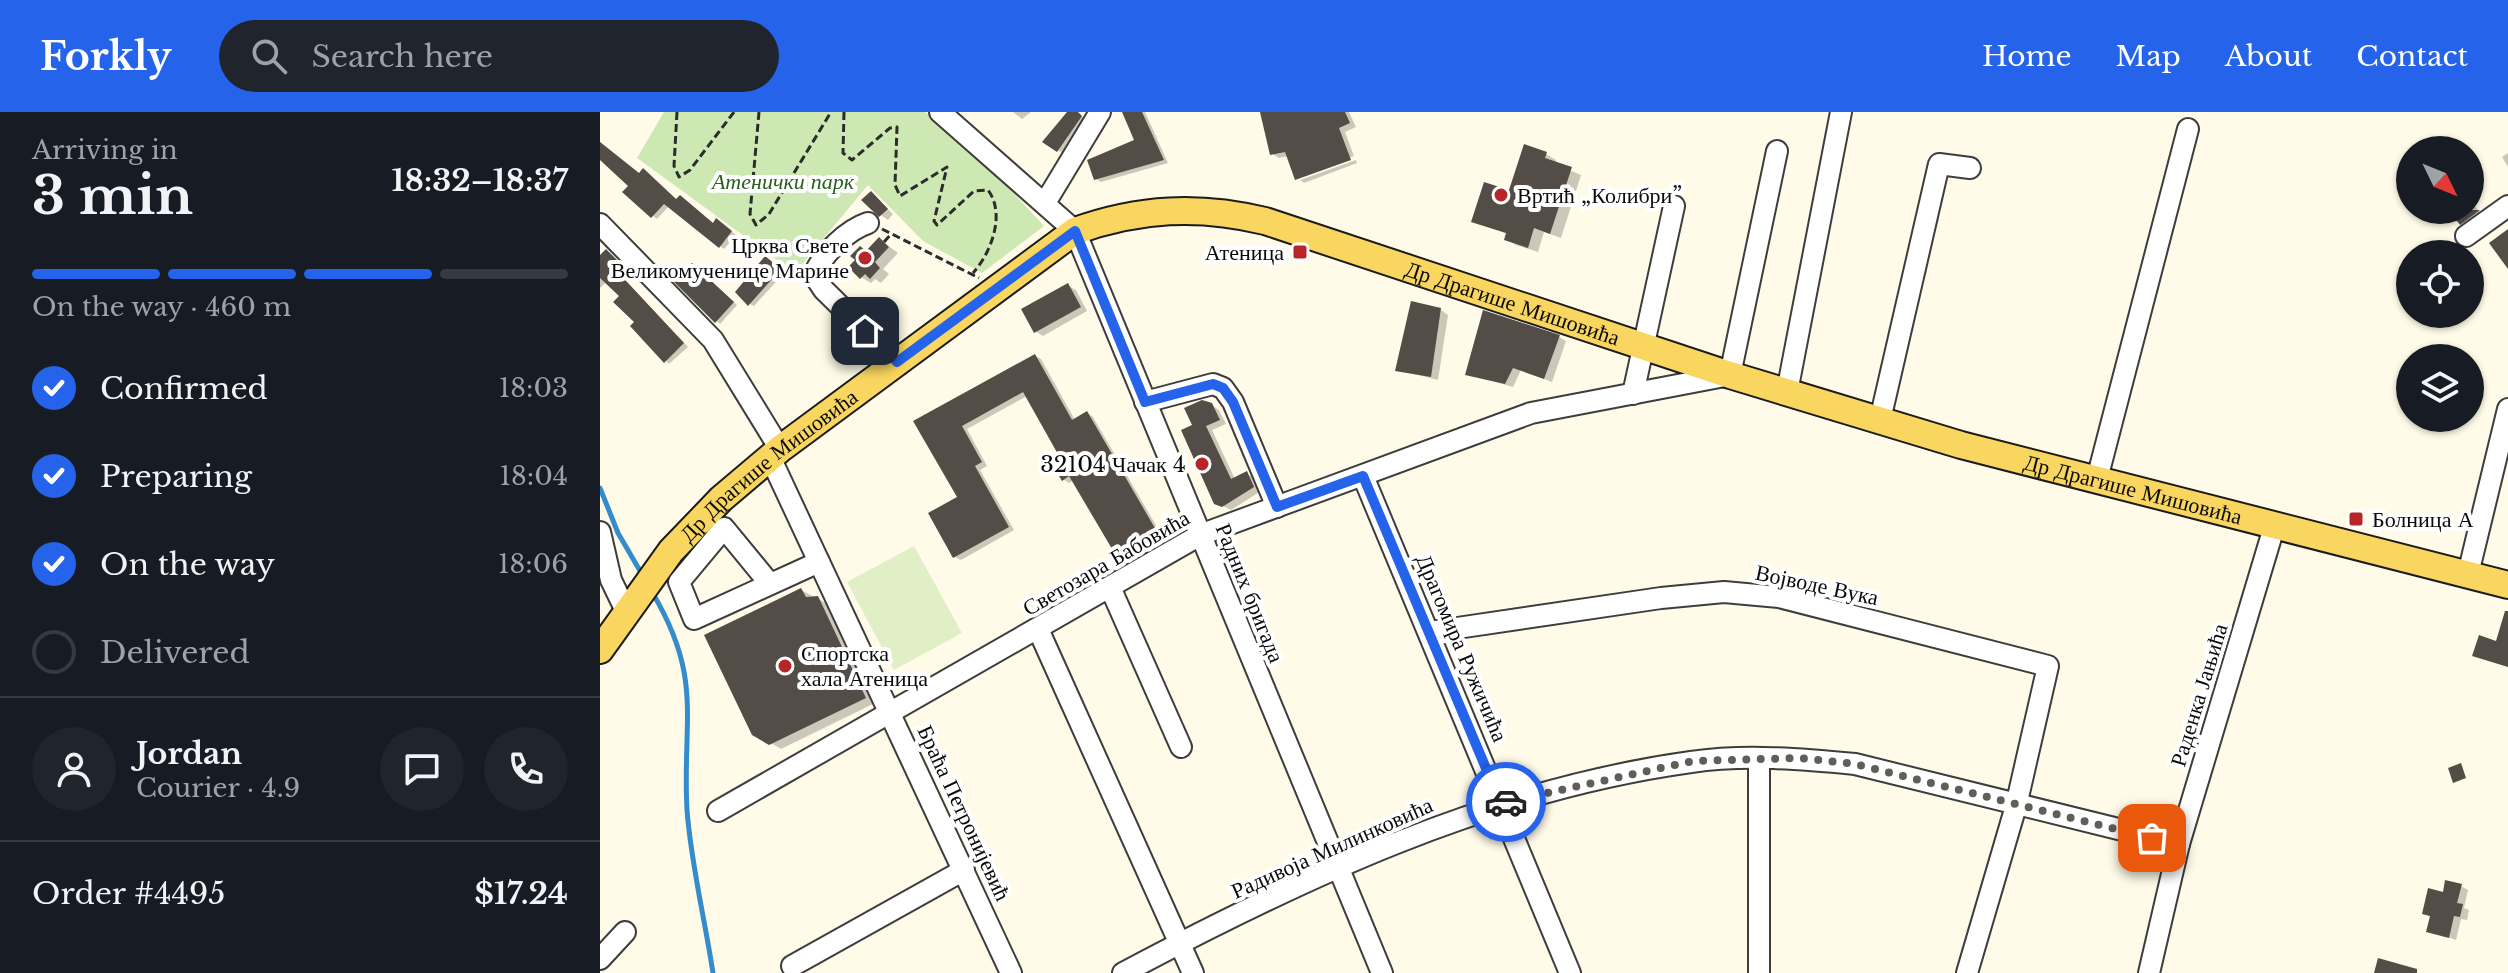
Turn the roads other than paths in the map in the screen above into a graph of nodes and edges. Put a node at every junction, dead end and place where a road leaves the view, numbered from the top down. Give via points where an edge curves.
1 (940, 112) edge
2 (1100, 112) edge
3 (1841, 112) edge
4 (2188, 129) dead end
5 (1777, 151) dead end
6 (1970, 168) dead end
7 (1045, 203) junction
8 (1674, 206) dead end
9 (2508, 206) edge
10 (868, 223) road end
11 (600, 224) edge
12 (1075, 231) junction
13 (2466, 236) dead end
14 (1641, 346) junction
15 (897, 362) junction
16 (1730, 375) junction
17 (1787, 392) junction
18 (1633, 394) junction
19 (1145, 402) junction
20 (2508, 409) edge
21 (1880, 420) junction
22 (775, 453) junction
23 (1363, 476) junction
24 (2097, 479) junction
25 (1277, 507) junction
26 (2275, 524) junction
27 (600, 532) edge
28 (1200, 535) junction
29 (819, 562) junction
30 (2468, 574) junction
31 (770, 584) junction
32 (2508, 585) edge
33 (1110, 587) junction
34 (614, 625) edge
35 (1038, 629) junction
36 (1430, 632) junction
37 (890, 712) junction
38 (1181, 747) dead end
39 (1759, 759) junction
40 (1501, 804) junction
41 (2016, 806) junction
42 (718, 811) dead end
43 (2179, 844) junction
44 (1336, 868) junction
45 (964, 870) junction
46 (625, 932) dead end
47 (1179, 943) junction
48 (600, 959) edge
49 (792, 966) dead end
50 (1011, 973) edge
51 (1123, 973) edge
52 (1193, 973) edge
53 (1382, 973) edge
54 (1570, 973) edge
55 (1759, 973) edge
56 (1967, 973) edge
57 (2149, 973) edge

1 - 7 street
2 - 7 street
3 - 17 street
4 - 24 street
5 - 16 street
6 - 21 street via 1939,164
7 - 12 street
8 - 14 street
9 - 13 street
10 - 15 street via 854,228 814,275
11 - 22 street, Браћа Петронијевић via 713,340
12 - 14 main road, Др Драгише Мишовића via 1158,210 1240,215
12 - 15 main road, Др Драгише Мишовића
12 - 19 street, Радних бригада
14 - 16 main road, Др Драгише Мишовића
14 - 18 street
15 - 22 main road, Др Драгише Мишовића
16 - 17 main road, Др Драгише Мишовића
16 - 18 street, Светозара Бабовића
17 - 21 main road, Др Драгише Мишовића
18 - 23 street, Светозара Бабовића via 1531,413
19 - 25 street via 1213,384 1223,388
19 - 28 street, Радних бригада
20 - 30 street
21 - 24 main road, Др Драгише Мишовића
22 - 29 street, Браћа Петронијевић
22 - 34 main road, Др Драгише Мишовића via 698,521
23 - 25 street, Светозара Бабовића
23 - 36 street, Драгомира Ружичића
24 - 26 main road, Др Драгише Мишовића
25 - 28 street, Светозара Бабовића
26 - 30 main road, Др Драгише Мишовића
26 - 43 street, Раденка Јањића
27 - 34 street
28 - 33 street, Светозара Бабовића
28 - 44 street, Радних бригада
29 - 31 street
29 - 37 street, Браћа Петронијевић
30 - 32 main road, Др Драгише Мишовића
31 - 31 street via 694,619 679,582 724,528
33 - 35 street, Светозара Бабовића
33 - 38 street
35 - 37 street, Светозара Бабовића
35 - 47 street
36 - 40 street, Драгомира Ружичића
36 - 41 street, Војводе Вука via 1724,592 1779,597 2048,666
37 - 42 street, Светозара Бабовића
37 - 45 street, Браћа Петронијевић
39 - 40 street, Радивоја Милинковића via 1693,761
39 - 41 street, Радивоја Милинковића via 1855,764
39 - 55 street
40 - 44 street, Радивоја Милинковића
40 - 54 street, Драгомира Ружичића
41 - 43 street, Радивоја Милинковића
41 - 56 street
43 - 57 street, Раденка Јањића
44 - 47 street, Радивоја Милинковића
44 - 53 street, Радних бригада
45 - 49 street
45 - 50 street, Браћа Петронијевић
46 - 48 street
47 - 51 street, Радивоја Милинковића
47 - 52 street

